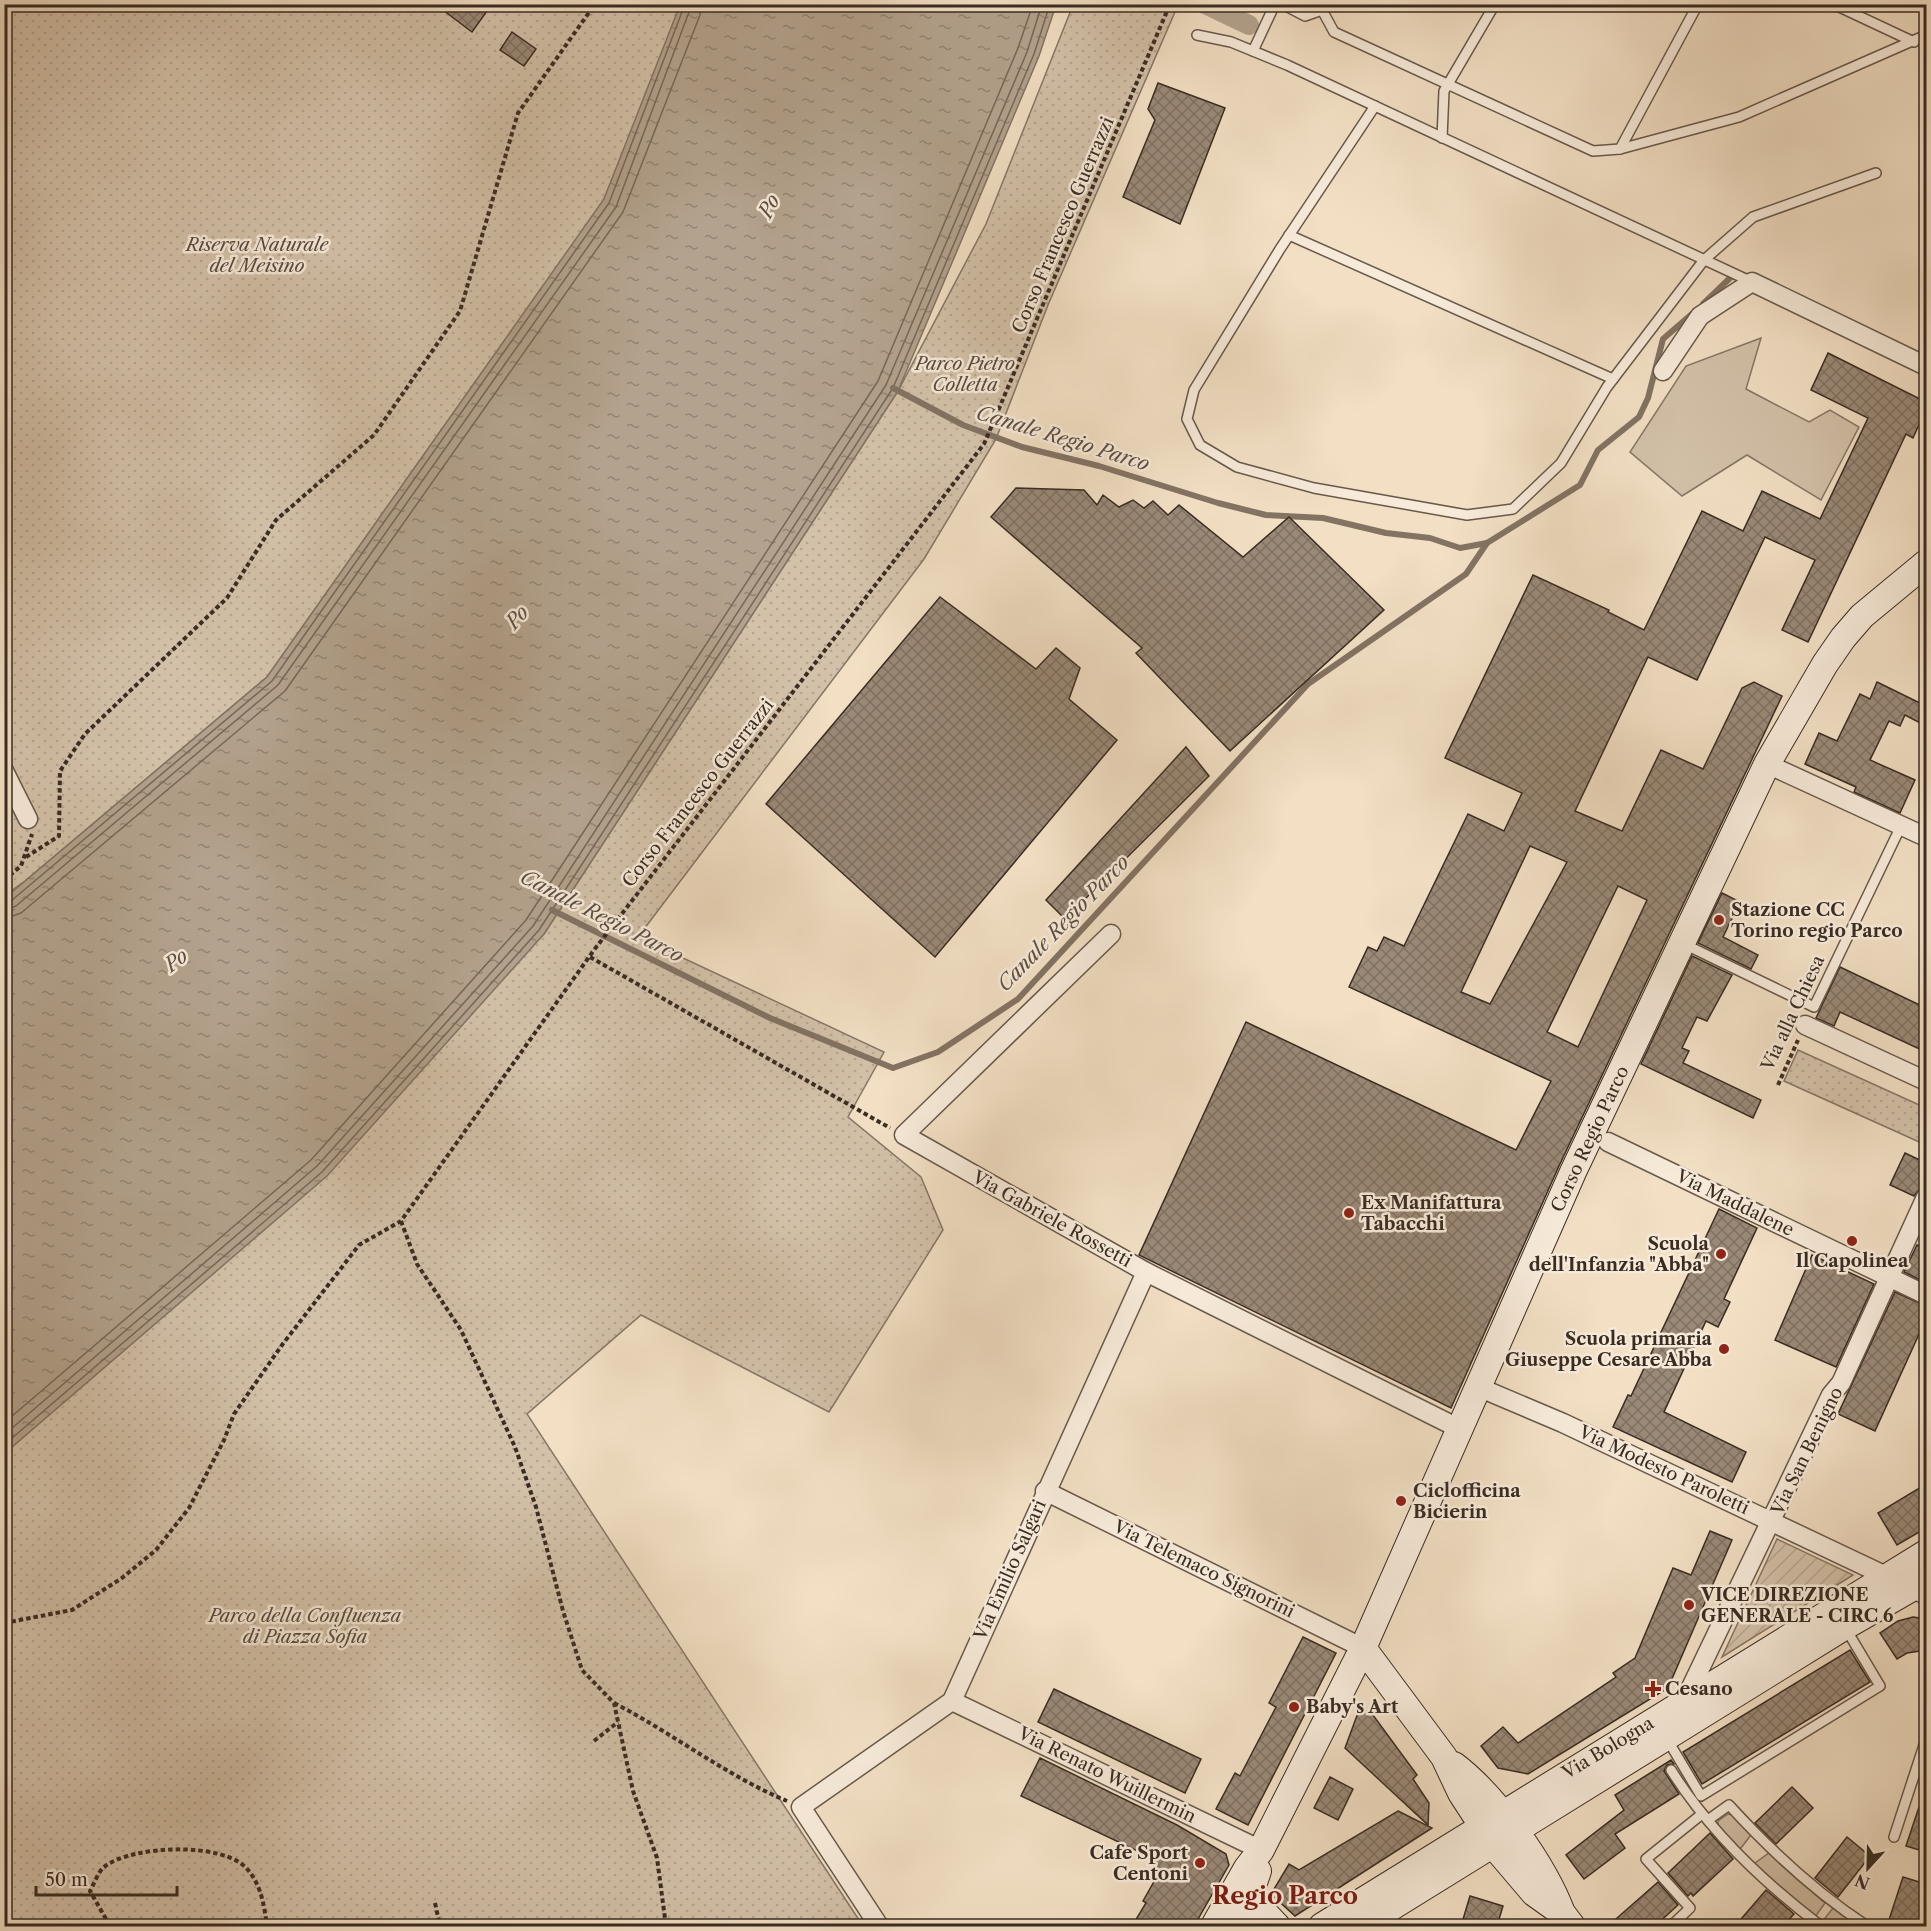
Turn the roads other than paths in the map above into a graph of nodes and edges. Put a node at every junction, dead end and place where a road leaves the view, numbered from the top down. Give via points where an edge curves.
1 (1275, 4) edge
2 (1282, 4) edge
3 (1495, 4) edge
4 (1698, 4) edge
5 (1833, 4) edge
6 (1323, 7) edge
7 (1197, 35) dead end
8 (1926, 36) edge
9 (1914, 42) junction
10 (1253, 51) junction
11 (1449, 83) junction
12 (1374, 106) junction
13 (1442, 138) junction
14 (1620, 149) junction
15 (1876, 173) dead end
16 (1289, 235) junction
17 (1704, 260) junction
18 (1752, 282) junction
19 (1926, 366) edge
20 (1663, 371) dead end
21 (1613, 379) junction
22 (1926, 563) edge
23 (1767, 764) junction
24 (4, 771) edge
25 (28, 819) road end
26 (1901, 826) junction
27 (1926, 837) edge
28 (1111, 934) dead end
29 (1683, 943) junction
30 (1805, 1025) road end
31 (1926, 1081) edge
32 (1608, 1142) dead end
33 (1926, 1197) edge
34 (1146, 1272) junction
35 (1890, 1277) junction
36 (1926, 1295) edge
37 (1478, 1387) junction
38 (1460, 1429) junction
39 (1045, 1491) junction
40 (1773, 1521) junction
41 (1926, 1553) edge
42 (1887, 1577) junction
43 (1922, 1588) edge
44 (1844, 1626) junction
45 (1363, 1648) junction
46 (952, 1701) junction
47 (1684, 1702) junction
48 (1666, 1737) junction
49 (1926, 1739) edge
50 (1671, 1770) dead end
51 (1705, 1817) junction
52 (1498, 1829) junction
53 (1894, 1837) dead end
54 (1261, 1850) junction
55 (1252, 1892) junction
56 (1567, 1920) edge
57 (1817, 1925) edge
58 (879, 1926) edge
59 (1214, 1926) edge
60 (1239, 1926) edge
61 (1277, 1926) edge
62 (1322, 1926) edge
63 (1361, 1926) edge
64 (1671, 1926) edge
65 (1867, 1926) edge

1 - 10 lane
2 - 6 lane via 1305,16
3 - 11 lane
4 - 14 lane
5 - 9 lane
6 - 11 lane via 1334,32
7 - 10 lane
8 - 9 lane
9 - 14 lane via 1739,117
10 - 12 lane
11 - 13 lane via 1444,91
11 - 14 lane via 1593,151
12 - 13 lane
12 - 16 lane
13 - 17 lane
15 - 17 lane via 1754,217
16 - 21 lane
16 - 21 lane via 1194,390 1187,419 1200,445 1237,467 1314,488 1467,515 1513,508 1561,462
17 - 18 lane
17 - 21 lane
18 - 19 street
18 - 20 street via 1700,316
22 - 23 street, Corso Regio Parco via 1862,616 1842,638
23 - 26 street
23 - 29 street, Corso Regio Parco
24 - 25 street
26 - 27 street
26 - 29 lane, Via alla Chiesa via 1814,1007
28 - 34 street, Via Gabriele Rossetti via 904,1135
29 - 37 street, Corso Regio Parco via 1573,1173
30 - 31 street
32 - 35 street, Via Maddalene
33 - 35 street, Via San Benigno
34 - 38 street, Via Gabriele Rossetti
34 - 39 street, Via Emilio Salgari
35 - 36 street, Via Maddalene
35 - 40 street, Via San Benigno
37 - 38 street, Corso Regio Parco
37 - 40 street, Via Modesto Paroletti
38 - 45 street, Corso Regio Parco
39 - 45 street, Via Telemaco Signorini
39 - 46 street, Via Emilio Salgari
40 - 42 street, Via Modesto Paroletti
40 - 47 street, Via San Benigno
41 - 42 street, Via Bologna
42 - 43 street, Via Modesto Paroletti
42 - 47 street, Via Bologna
43 - 44 street, Via Bologna
44 - 48 street, Via Bologna
44 - 48 lane via 1880,1686 1701,1796
45 - 52 street via 1444,1757 1465,1773
45 - 54 street, Corso Regio Parco
46 - 54 street, Via Renato Wuillermin
46 - 58 street via 801,1807
47 - 52 street, Via Bologna
48 - 52 street, Via Bologna
49 - 53 lane
50 - 51 lane
51 - 57 lane via 1758,1874
51 - 64 lane via 1646,1858 1690,1908
51 - 65 lane via 1729,1805 1779,1858
52 - 56 street via 1553,1887
52 - 62 street, Via Bologna
52 - 63 street, Via Bologna
54 - 55 street, Corso Regio Parco
54 - 59 street, Corso Regio Parco
55 - 60 street, Corso Regio Parco
55 - 61 street via 1256,1904

